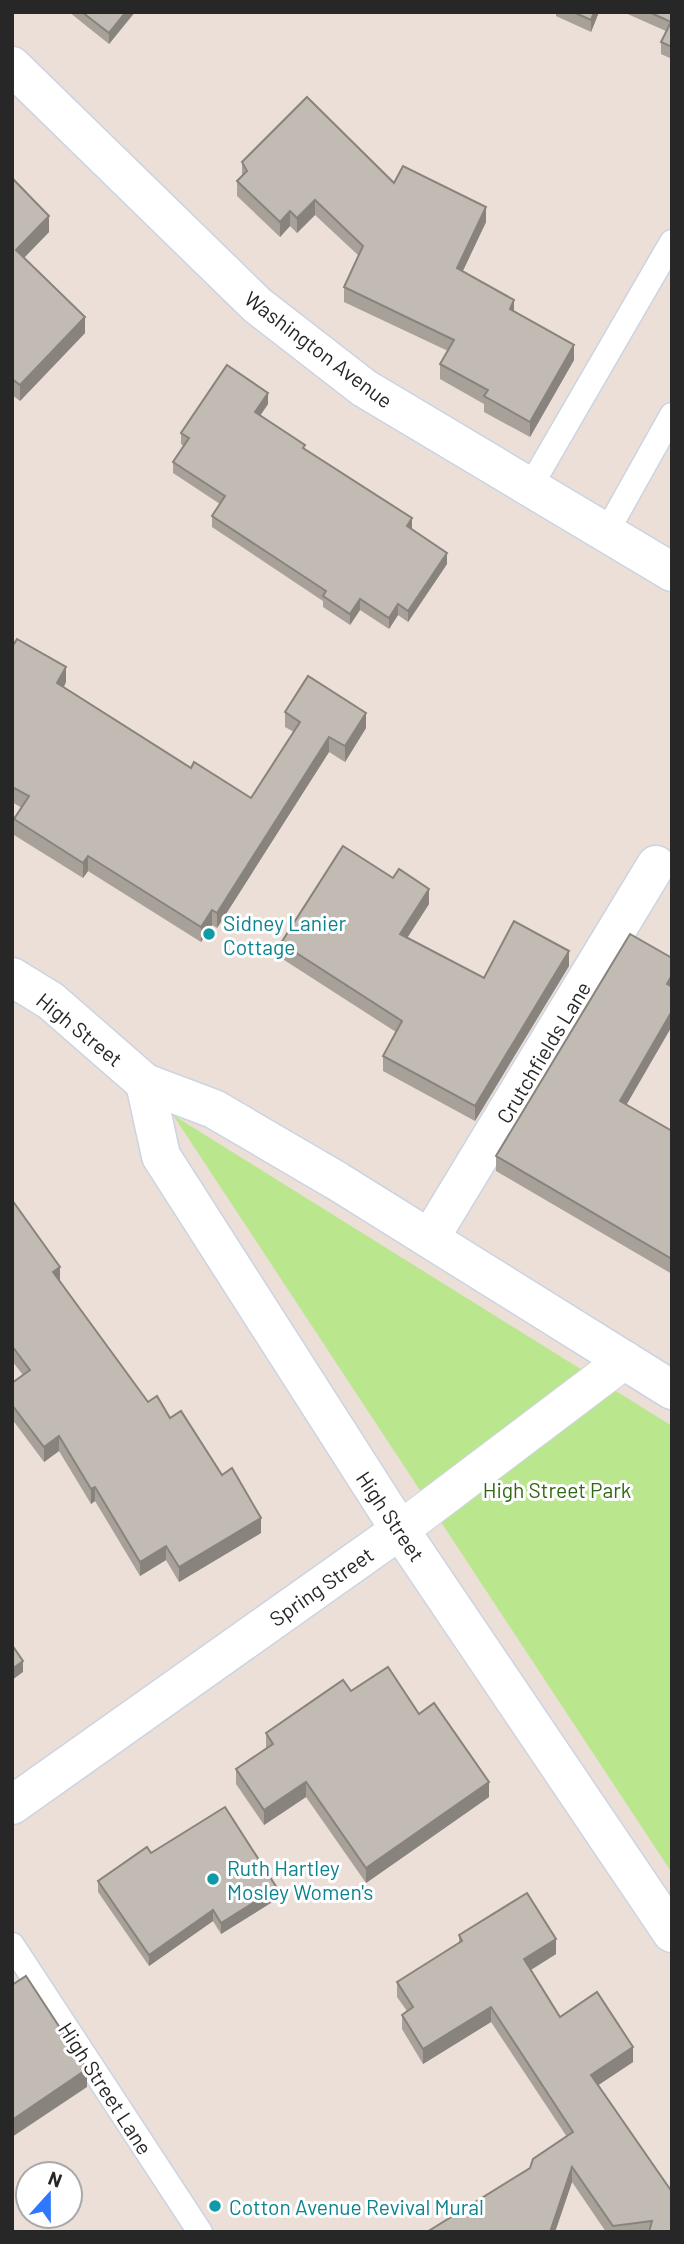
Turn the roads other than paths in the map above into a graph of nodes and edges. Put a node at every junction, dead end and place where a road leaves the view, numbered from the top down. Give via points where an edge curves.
1 (12, 66) edge
2 (672, 242) edge
3 (672, 415) edge
4 (530, 487) junction
5 (606, 533) junction
6 (672, 572) edge
7 (656, 865) dead end
8 (12, 977) edge
9 (145, 1083) junction
10 (430, 1238) junction
11 (625, 1360) junction
12 (672, 1390) edge
13 (400, 1530) junction
14 (12, 1805) edge
15 (672, 1933) edge
16 (12, 1945) edge
17 (200, 2232) edge

1 - 4 street, Washington Avenue via 257,305 364,388
2 - 4 lane
3 - 5 lane
4 - 5 street, Washington Avenue
5 - 6 street, Washington Avenue
7 - 10 street, Crutchfields Lane
8 - 9 street, High Street via 51,1001
9 - 10 street, High Street via 214,1109
9 - 13 street, High Street via 160,1156
10 - 11 street, High Street
11 - 12 street, High Street
11 - 13 street, Spring Street
13 - 14 street, Spring Street
13 - 15 street, High Street
16 - 17 lane, High Street Lane

